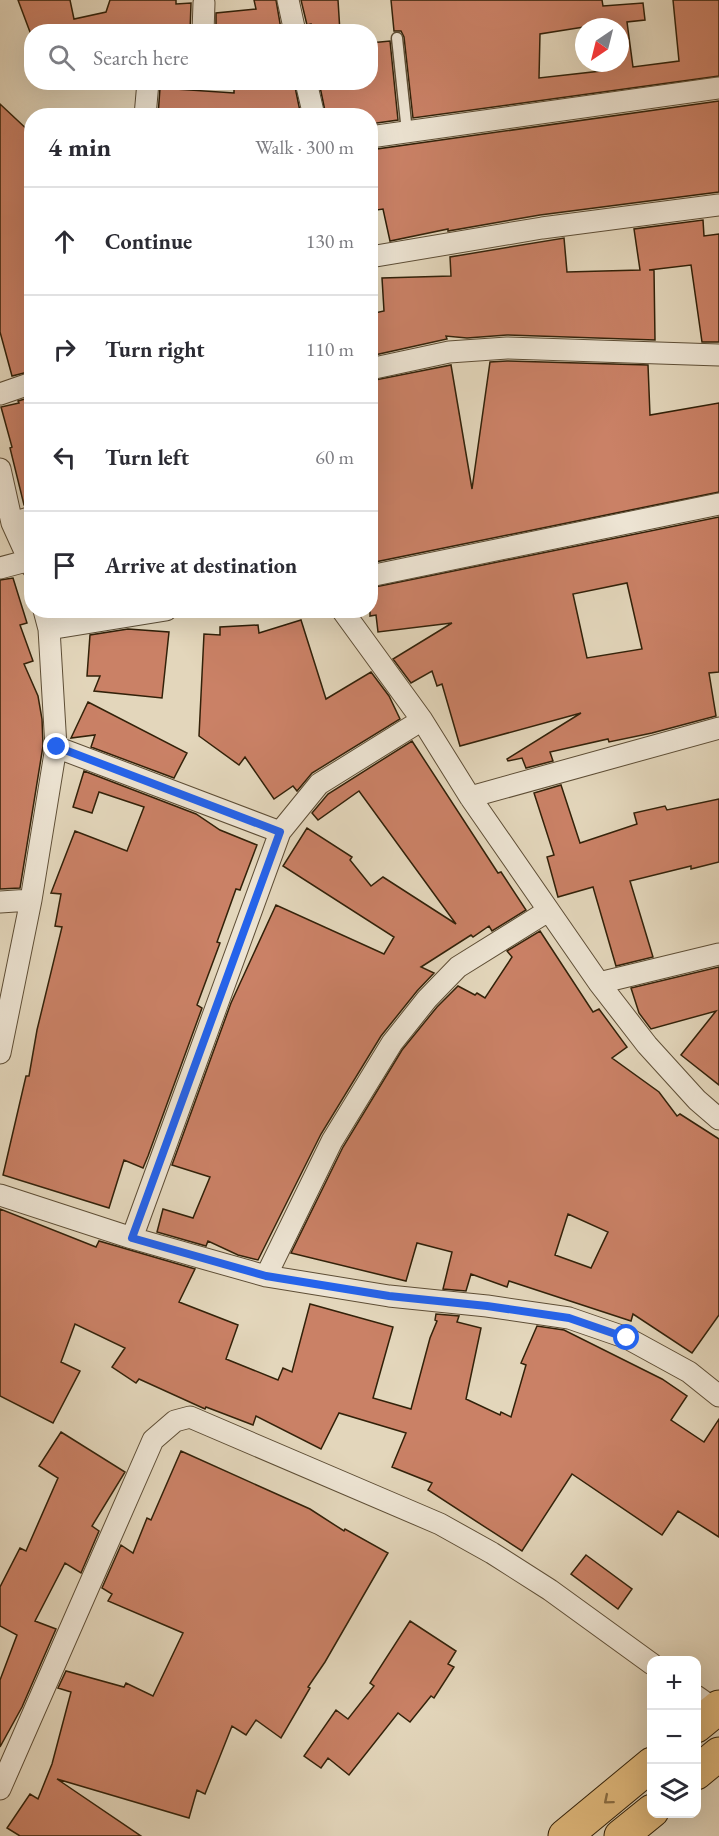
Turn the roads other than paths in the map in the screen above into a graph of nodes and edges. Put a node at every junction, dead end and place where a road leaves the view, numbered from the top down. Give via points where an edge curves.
1 (288, 0) edge
2 (204, 3) dead end
3 (203, 24) edge
4 (293, 24) edge
5 (397, 38) dead end
6 (719, 88) edge
7 (147, 90) edge
8 (308, 90) edge
9 (146, 108) edge
10 (312, 108) edge
11 (407, 132) junction
12 (378, 136) edge
13 (719, 205) edge
14 (378, 256) edge
15 (719, 355) edge
16 (378, 367) edge
17 (24, 386) edge
18 (0, 394) edge
19 (0, 469) edge
20 (719, 504) edge
21 (22, 520) edge
22 (24, 564) edge
23 (0, 568) edge
24 (378, 574) edge
25 (71, 618) edge
26 (348, 618) edge
27 (47, 620) edge
28 (422, 720) junction
29 (719, 728) edge
30 (57, 747) junction
31 (470, 797) junction
32 (280, 832) junction
33 (31, 900) junction
34 (0, 902) edge
35 (548, 911) junction
36 (719, 954) edge
37 (599, 982) junction
38 (0, 1053) edge
39 (719, 1119) edge
40 (0, 1195) edge
41 (132, 1238) junction
42 (266, 1276) junction
43 (719, 1395) edge
44 (647, 1661) edge
45 (719, 1754) edge
46 (647, 1767) edge
47 (701, 1769) edge
48 (0, 1789) edge
49 (565, 1836) edge

1 - 4 street
2 - 3 street
5 - 11 lane
6 - 11 street
7 - 9 street
8 - 10 street
11 - 12 street
13 - 14 street via 542,228
15 - 16 street via 507,348 449,352
17 - 18 street
19 - 21 street
20 - 24 street
22 - 23 street
25 - 27 street
26 - 28 street
27 - 30 street
28 - 31 street
28 - 32 street via 320,784
29 - 31 street
30 - 32 street
30 - 33 street
31 - 35 street
32 - 41 street
33 - 34 street
33 - 38 street
35 - 37 street
35 - 42 street via 458,967 392,1043 332,1141
36 - 37 street
37 - 39 street via 648,1045
40 - 41 street
41 - 42 street
42 - 43 street via 569,1318 627,1338 689,1372
44 - 48 street via 550,1590 440,1524 190,1418 175,1421 153,1440
45 - 47 highway
46 -> 49 highway

